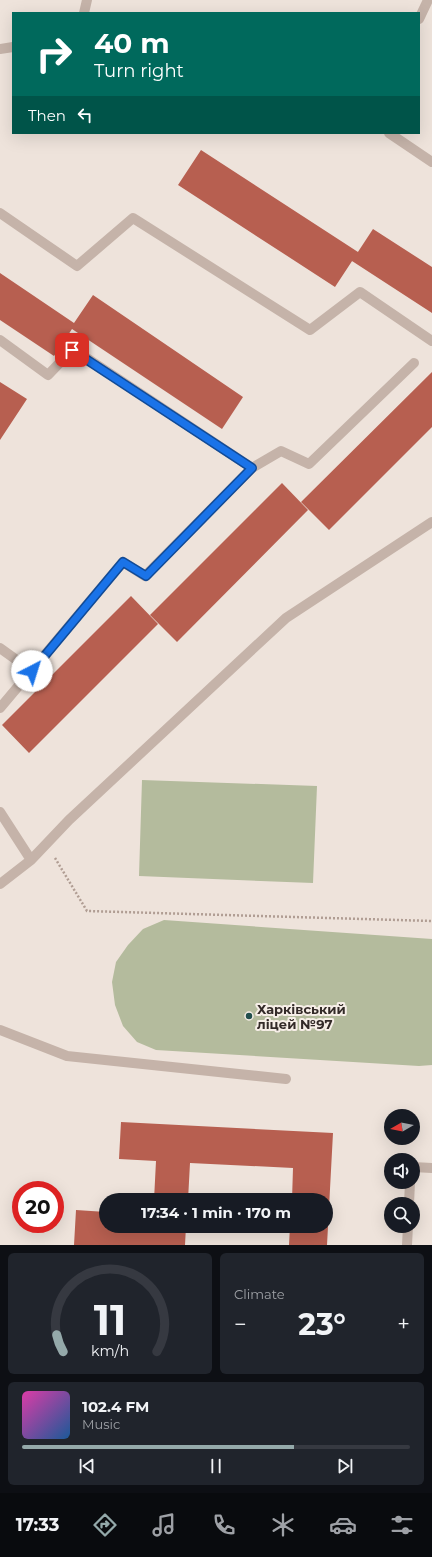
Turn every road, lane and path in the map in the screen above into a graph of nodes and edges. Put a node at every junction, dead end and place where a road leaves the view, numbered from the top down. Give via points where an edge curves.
1 (87, 0) edge
2 (428, 0) edge
3 (84, 12) edge
4 (420, 17) edge
5 (12, 46) edge
6 (0, 49) edge
7 (390, 134) edge
8 (432, 162) edge
9 (0, 212) edge
10 (0, 340) edge
11 (432, 341) edge
12 (414, 363) dead end
13 (252, 468) junction
14 (432, 522) edge
15 (0, 648) edge
16 (32, 671) junction
17 (0, 708) edge
18 (0, 812) edge
19 (46, 844) junction
20 (31, 860) junction
21 (0, 884) edge
22 (432, 921) edge
23 (0, 1030) edge
24 (286, 1079) dead end
25 (420, 1167) edge
26 (432, 1168) edge
27 (408, 1233) edge
28 (407, 1245) edge

1 - 3 street
2 - 4 street
5 - 6 street
7 - 8 street
9 - 11 street via 77,266 133,218 310,330 360,292
10 - 13 street via 48,375 72,350 79,353
12 - 13 street via 309,464 281,451
13 - 16 street via 146,576 123,562
14 - 19 street via 286,618
15 - 16 street
16 - 17 street
18 - 20 street
19 - 20 street
19 - 22 path via 87,911
20 - 21 street
23 - 24 street via 66,1056
25 - 26 street
27 - 28 street

